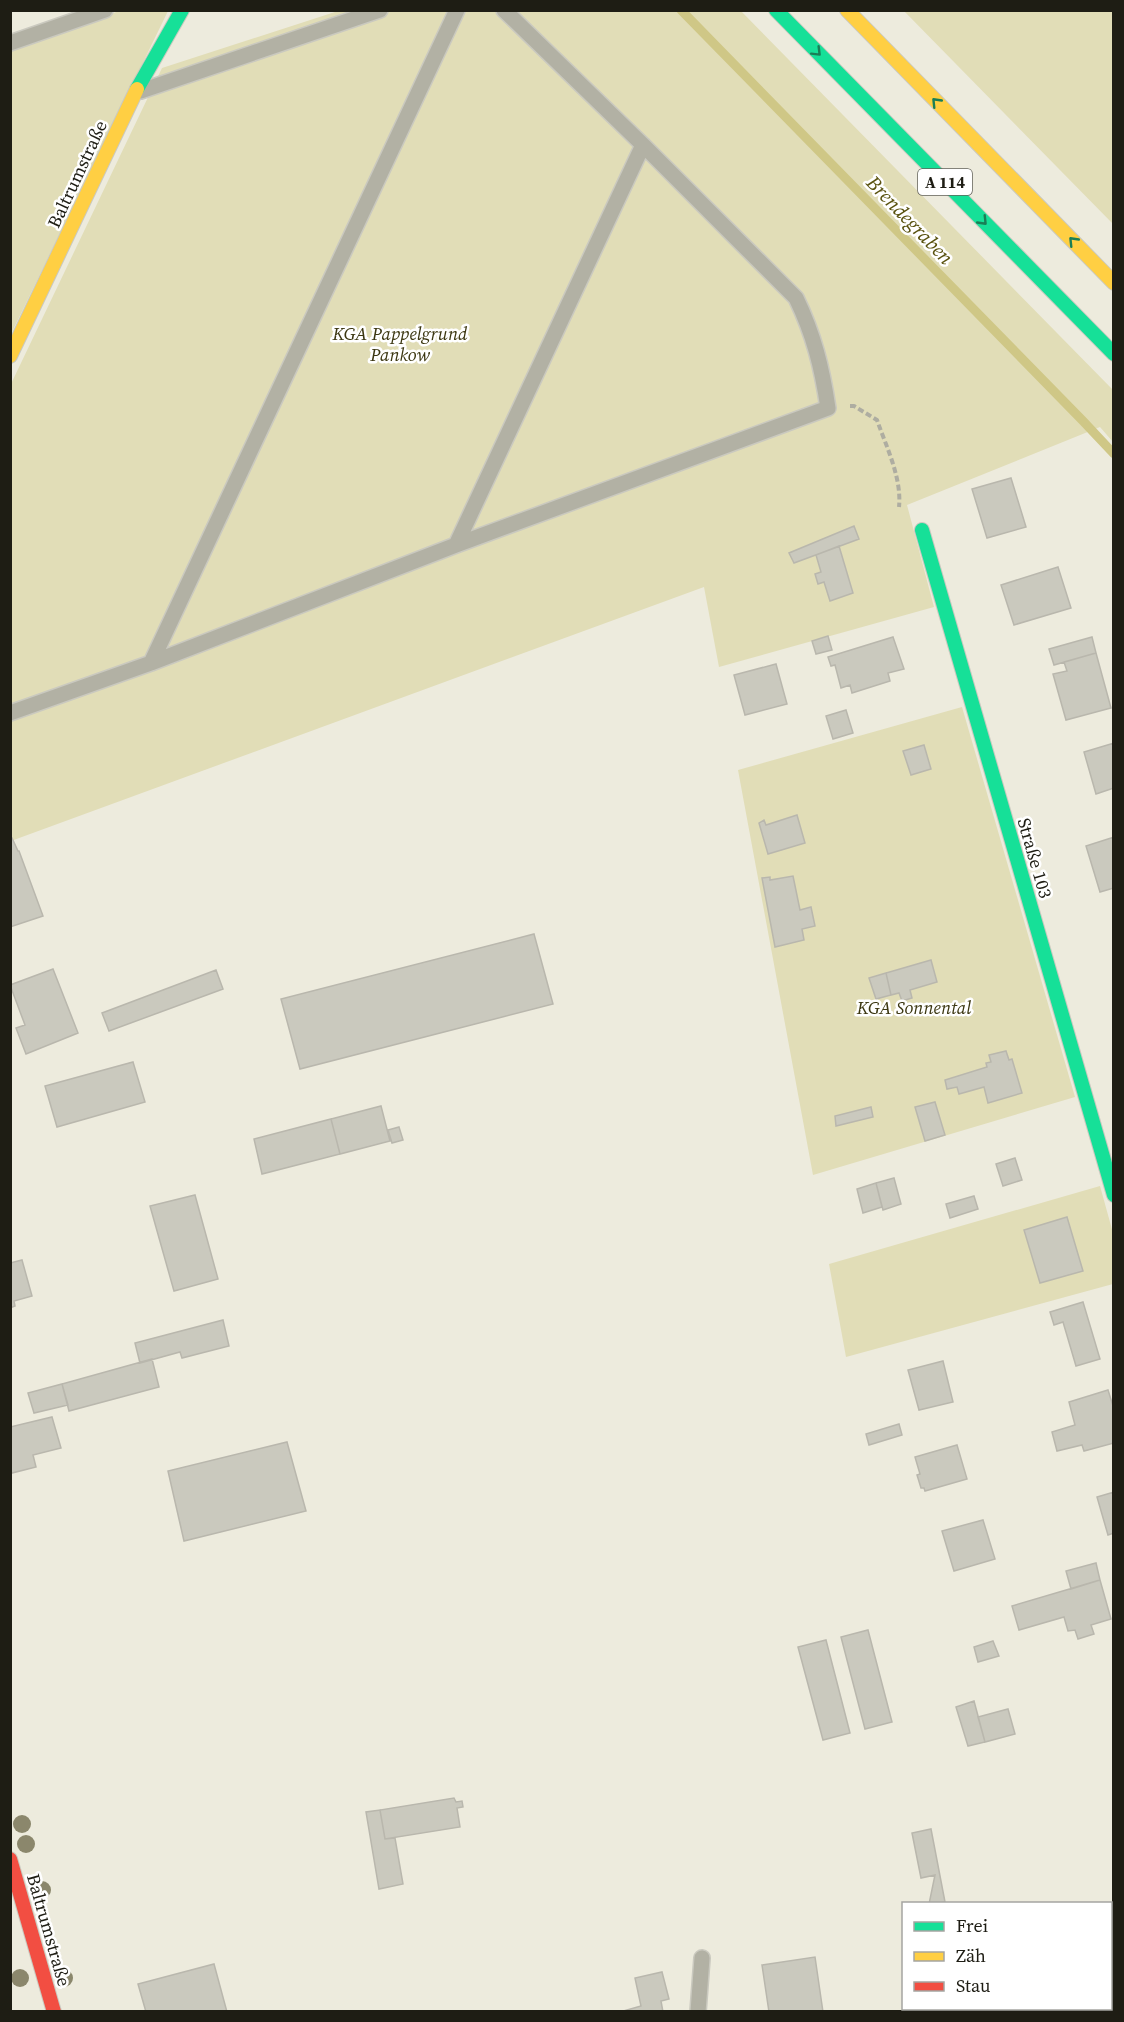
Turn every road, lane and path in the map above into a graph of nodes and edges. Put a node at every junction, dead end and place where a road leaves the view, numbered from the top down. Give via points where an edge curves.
1 (105, 10) edge
2 (182, 10) edge
3 (380, 10) edge
4 (457, 10) edge
5 (504, 10) edge
6 (776, 10) edge
7 (847, 10) edge
8 (10, 43) edge
9 (135, 93) junction
10 (643, 145) junction
11 (1113, 283) edge
12 (1113, 354) edge
13 (10, 356) edge
14 (828, 408) junction
15 (900, 501) dead end
16 (922, 530) dead end
17 (456, 545) junction
18 (151, 663) junction
19 (10, 713) edge
20 (1113, 1195) edge
21 (10, 1859) edge
22 (702, 1958) dead end
23 (54, 2012) edge
24 (698, 2012) edge

1 - 8 lane
2 - 9 main road, Baltrumstraße
3 - 9 lane
4 - 18 lane
5 - 10 lane
6 -> 12 main road, A 114
11 -> 7 main road, A 114
9 - 13 main road, Baltrumstraße
10 - 14 lane via 796,298 810,327 822,368
10 - 17 lane
14 - 15 path via 854,406 877,420
14 - 17 lane
16 - 20 main road, Straße 103
17 - 18 lane
18 - 19 lane
21 - 23 main road, Baltrumstraße
22 - 24 lane

